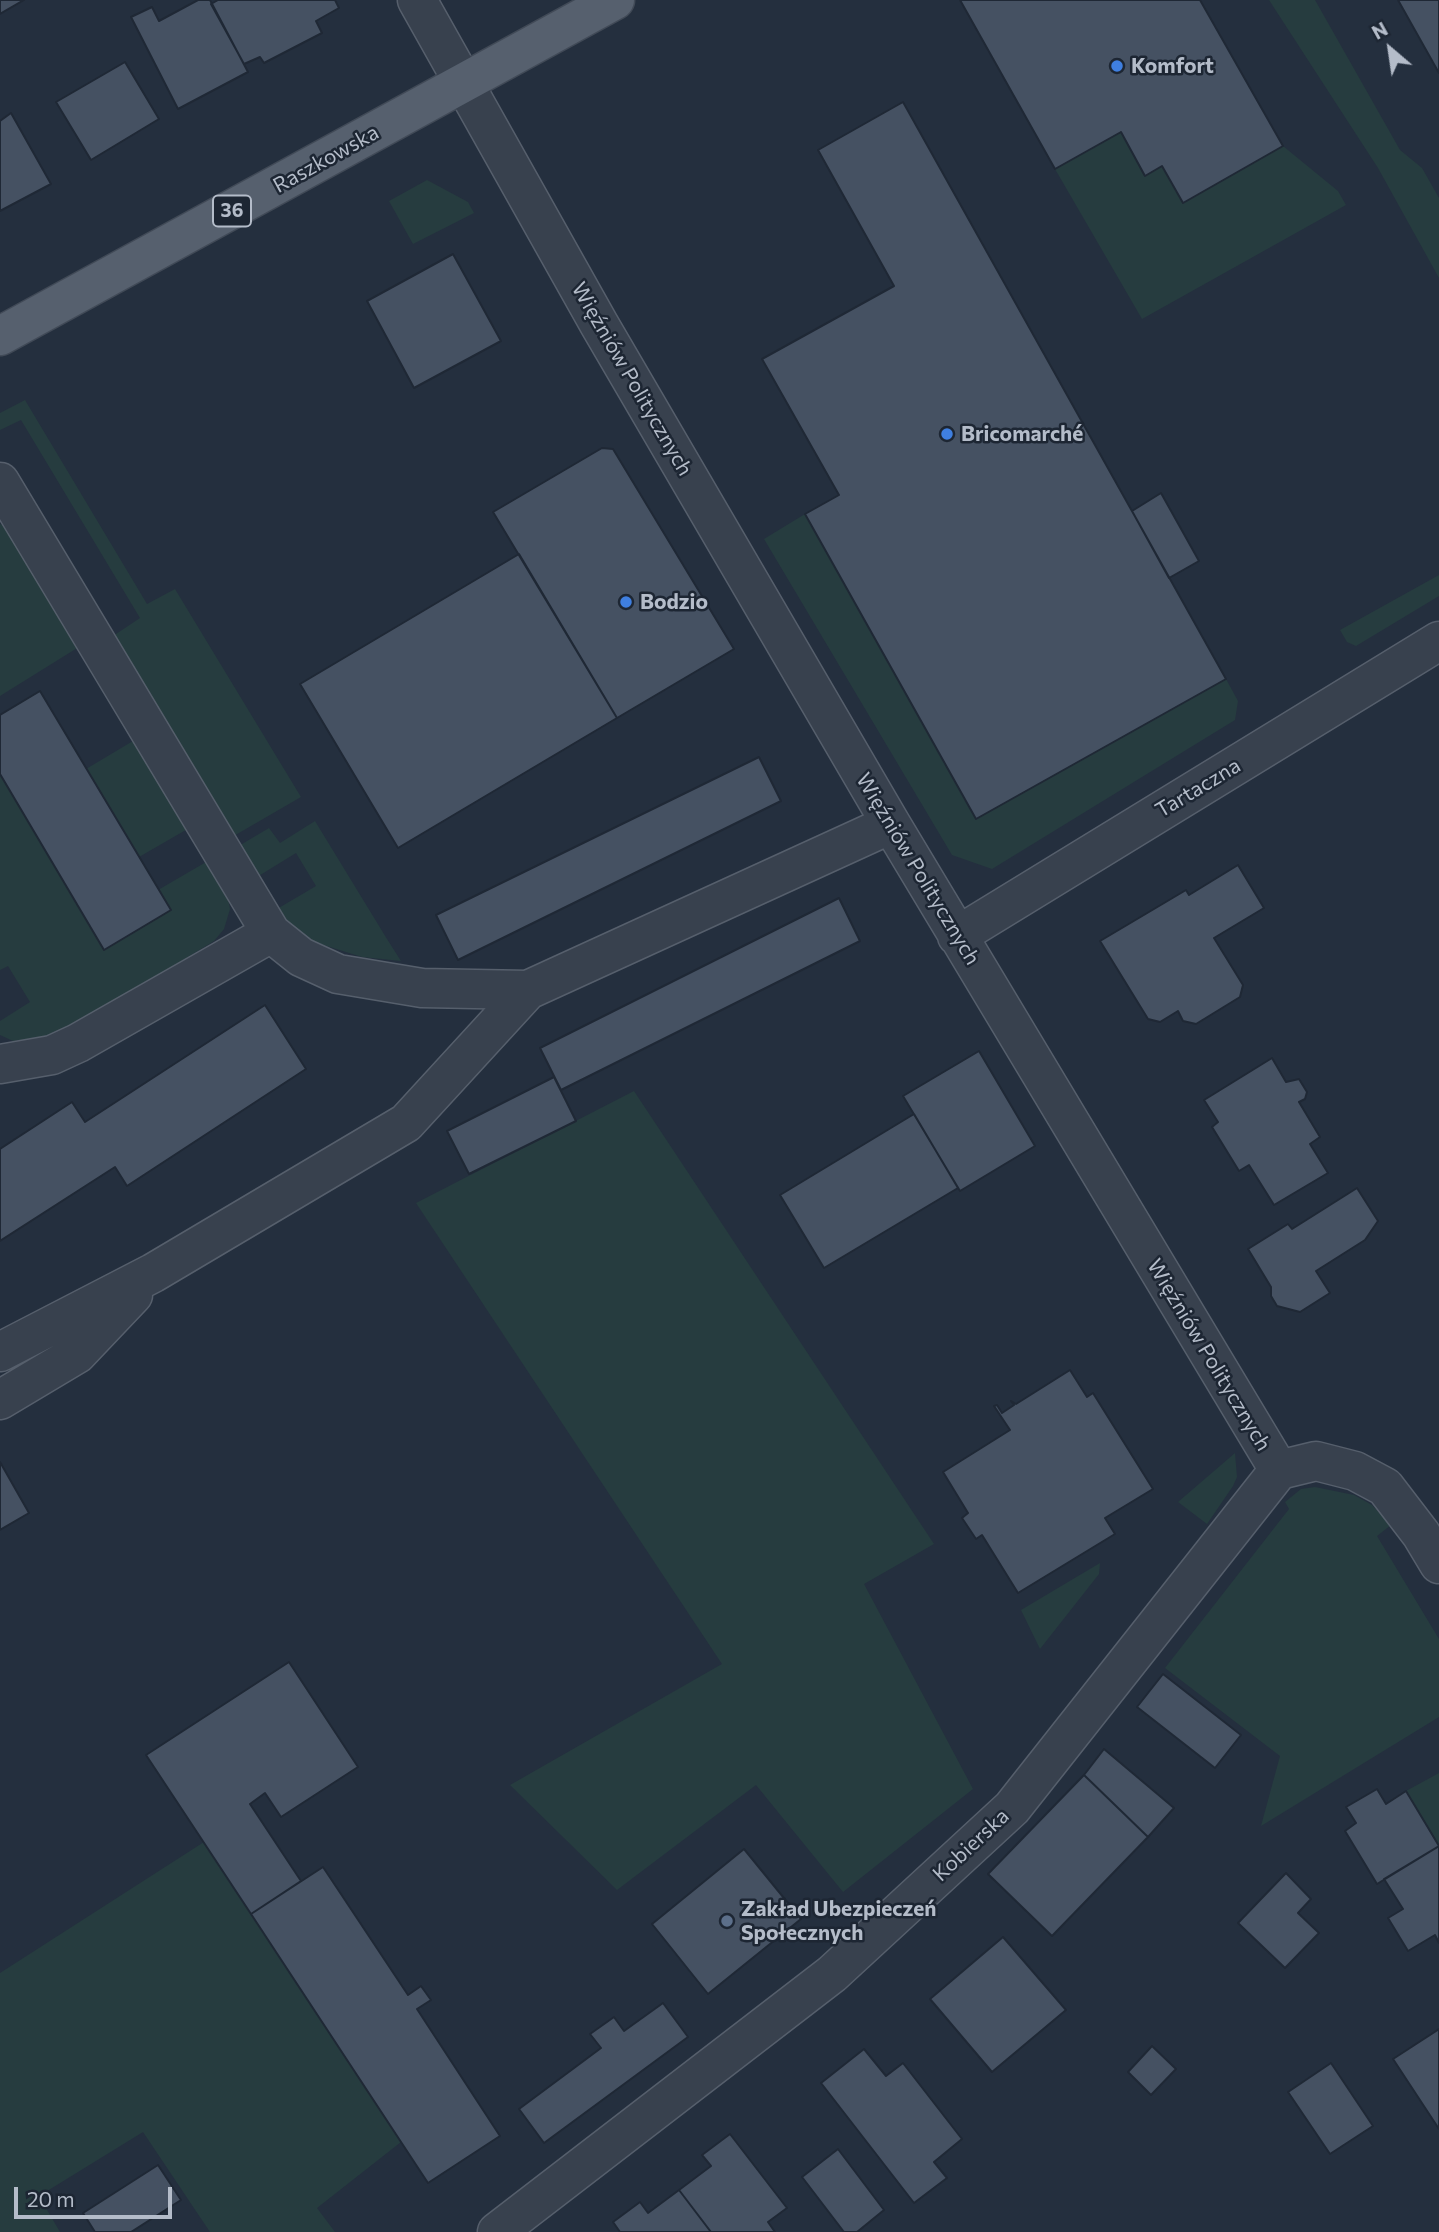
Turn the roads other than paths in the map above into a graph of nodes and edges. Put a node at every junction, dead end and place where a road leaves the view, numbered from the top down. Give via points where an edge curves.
1 (417, 0) edge
2 (615, 0) edge
3 (462, 83) junction
4 (0, 335) edge
5 (0, 482) edge
6 (1439, 642) edge
7 (891, 824) junction
8 (271, 933) junction
9 (957, 936) junction
10 (528, 990) junction
11 (0, 1065) edge
12 (153, 1273) junction
13 (0, 1352) edge
14 (0, 1400) edge
15 (1279, 1470) junction
16 (1439, 1564) edge
17 (497, 2232) edge

1 - 3 street, Więźniów Politycznych
2 - 3 main road, Raszkowska / 36
3 - 4 main road, Raszkowska / 36
3 - 7 street, Więźniów Politycznych
5 - 8 street
6 - 9 street, Tartaczna
7 - 9 street, Więźniów Politycznych
7 - 10 street
8 - 10 street via 301,957 338,974 422,988
8 - 11 street via 70,1047
9 - 15 street, Więźniów Politycznych
10 - 12 street via 406,1123
12 - 13 street
12 - 14 street via 77,1354
15 - 16 street, Więźniów Politycznych via 1316,1461 1355,1471 1385,1487
15 - 17 street, Kobierska via 1012,1808 832,1974

